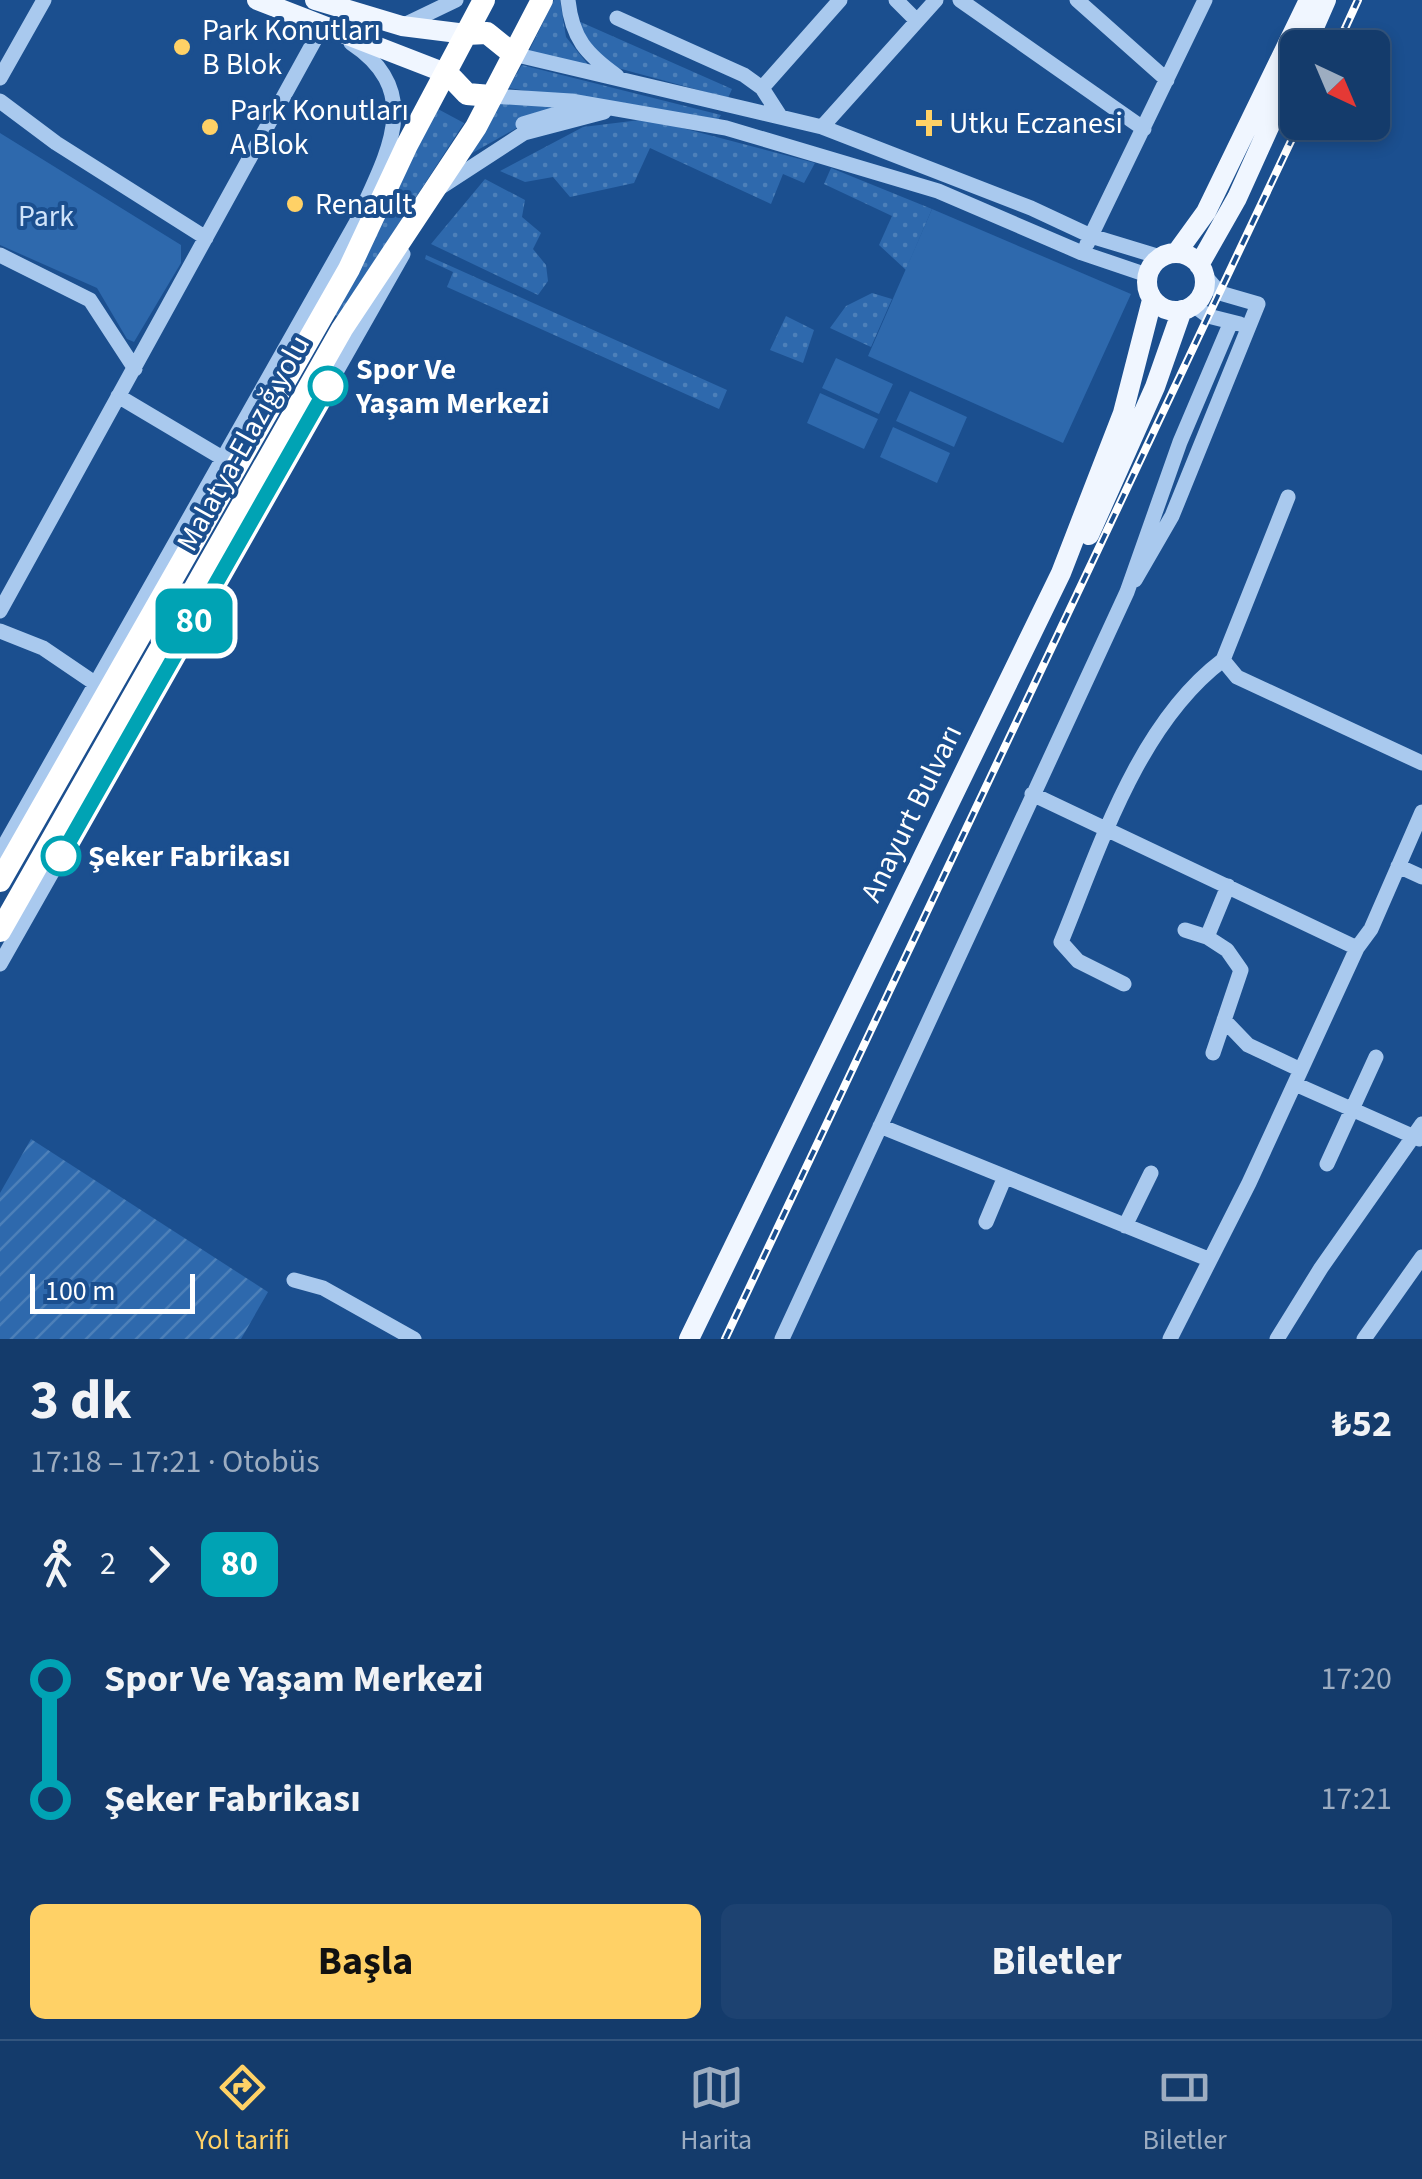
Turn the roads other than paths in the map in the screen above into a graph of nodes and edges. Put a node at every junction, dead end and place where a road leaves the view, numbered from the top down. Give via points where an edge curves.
1 (44, 0) edge
2 (256, 0) edge
3 (314, 0) edge
4 (456, 0) edge
5 (474, 0) edge
6 (484, 0) edge
7 (545, 0) edge
8 (568, 0) edge
9 (840, 0) edge
10 (896, 0) edge
11 (936, 0) edge
12 (960, 0) edge
13 (1077, 0) edge
14 (1309, 0) edge
15 (1326, 0) edge
16 (1198, 3) edge
17 (616, 18) dead end
18 (917, 21) junction
19 (322, 24) junction
20 (402, 26) junction
21 (1312, 30) edge
22 (466, 34) junction
23 (513, 54) junction
24 (448, 74) junction
25 (0, 78) edge
26 (1167, 80) junction
27 (624, 82) junction
28 (762, 88) junction
29 (491, 96) junction
30 (0, 101) edge
31 (1280, 103) edge
32 (594, 112) junction
33 (639, 112) junction
34 (780, 116) junction
35 (822, 127) junction
36 (1144, 129) junction
37 (407, 145) junction
38 (450, 166) junction
39 (428, 201) junction
40 (356, 223) junction
41 (1091, 236) junction
42 (206, 238) junction
43 (1082, 253) junction
44 (0, 255) edge
45 (1168, 255) junction
46 (1202, 270) junction
47 (1147, 275) junction
48 (1152, 300) junction
49 (1188, 308) junction
50 (1232, 322) junction
51 (1252, 325) junction
52 (135, 369) junction
53 (118, 396) junction
54 (224, 459) junction
55 (1288, 497) dead end
56 (1126, 592) junction
57 (0, 611) edge
58 (0, 630) edge
59 (1222, 660) junction
60 (96, 684) junction
61 (1422, 763) edge
62 (1032, 794) junction
63 (1422, 812) edge
64 (1103, 828) junction
65 (0, 852) edge
66 (1398, 866) junction
67 (1422, 877) edge
68 (0, 882) edge
69 (1228, 886) junction
70 (1185, 930) dead end
71 (0, 931) edge
72 (1207, 937) junction
73 (1357, 948) junction
74 (0, 964) edge
75 (1124, 984) dead end
76 (1224, 1020) junction
77 (1213, 1053) dead end
78 (1376, 1057) dead end
79 (1298, 1077) junction
80 (1350, 1111) junction
81 (880, 1126) junction
82 (1419, 1134) edge
83 (1327, 1164) dead end
84 (1151, 1172) dead end
85 (1004, 1179) junction
86 (986, 1222) dead end
87 (1125, 1226) junction
88 (1422, 1257) edge
89 (1208, 1258) junction
90 (294, 1280) dead end
91 (414, 1339) edge
92 (689, 1339) edge
93 (703, 1339) edge
94 (782, 1339) edge
95 (1170, 1339) edge
96 (1277, 1339) edge
97 (1364, 1339) edge

1 - 25 street
2 - 19 main road
3 - 20 main road
4 - 20 street
5 - 22 street
6 - 22 highway
7 - 23 highway
8 - 27 street via 581,48
9 - 28 street
10 - 18 street
11 - 18 street
12 - 36 street
13 - 26 street
14 - 45 main road via 1206,212
15 - 21 main road
16 - 26 street
17 - 28 street
18 - 35 street
19 - 24 main road
19 - 40 street via 379,63 396,103 382,163
19 - 42 street
20 - 22 main road
22 - 23 highway via 487,33
22 - 24 highway
23 - 27 street
23 - 29 highway
24 - 29 highway via 467,94
24 - 37 highway, Malatya-Elazığ yolu
26 - 36 street
27 - 34 street
28 - 34 street
29 - 33 street
29 - 38 highway, Malatya-Elazığ yolu
30 - 42 street
31 - 46 main road
32 - 33 street
32 - 38 street via 570,109 534,120
32 - 39 street via 524,134
33 - 43 street via 726,128 900,178
34 - 35 street
35 - 41 street
36 - 41 street
37 - 40 highway
37 - 68 highway, Malatya-Elazığ yolu via 349,269
38 - 39 highway, Malatya-Elazığ yolu
39 - 71 highway, Malatya-Elazığ yolu via 342,329
39 - 74 street
40 - 54 street
41 - 43 street
41 - 45 street
42 - 52 street
43 - 47 street
44 - 52 street via 90,300
45 - 46 main road
45 - 47 main road
46 - 49 main road via 1204,291
46 - 51 street via 1220,292 1258,304
47 - 48 main road
48 - 49 main road via 1165,309
48 - 92 main road, Anayurt Bulvarı via 1123,413 1061,573
49 - 50 street
49 - 93 main road, Anayurt Bulvarı via 1099,515
50 - 51 street
50 - 56 street
51 - 56 street via 1172,516
52 - 53 street
53 - 54 street
53 - 57 street
54 - 60 street
55 - 59 street
56 - 62 street
58 - 60 street via 43,648
59 - 61 street via 1237,677
59 - 64 street via 1196,680
60 - 65 street
62 - 64 street
62 - 81 street
63 - 66 street
64 - 69 street
64 - 75 street via 1061,942 1078,961
66 - 67 street
66 - 73 street
69 - 72 street
69 - 73 street
70 - 72 street
72 - 76 street via 1241,970
73 - 79 street
76 - 77 street
76 - 79 street via 1248,1045
78 - 80 street
79 - 80 street
79 - 89 street
80 - 82 street
80 - 83 street
81 - 85 street
81 - 94 street
82 - 96 street via 1320,1268
84 - 87 street
85 - 86 street
85 - 87 street
87 - 89 street
88 - 97 street
89 - 95 street
90 - 91 street via 323,1288

